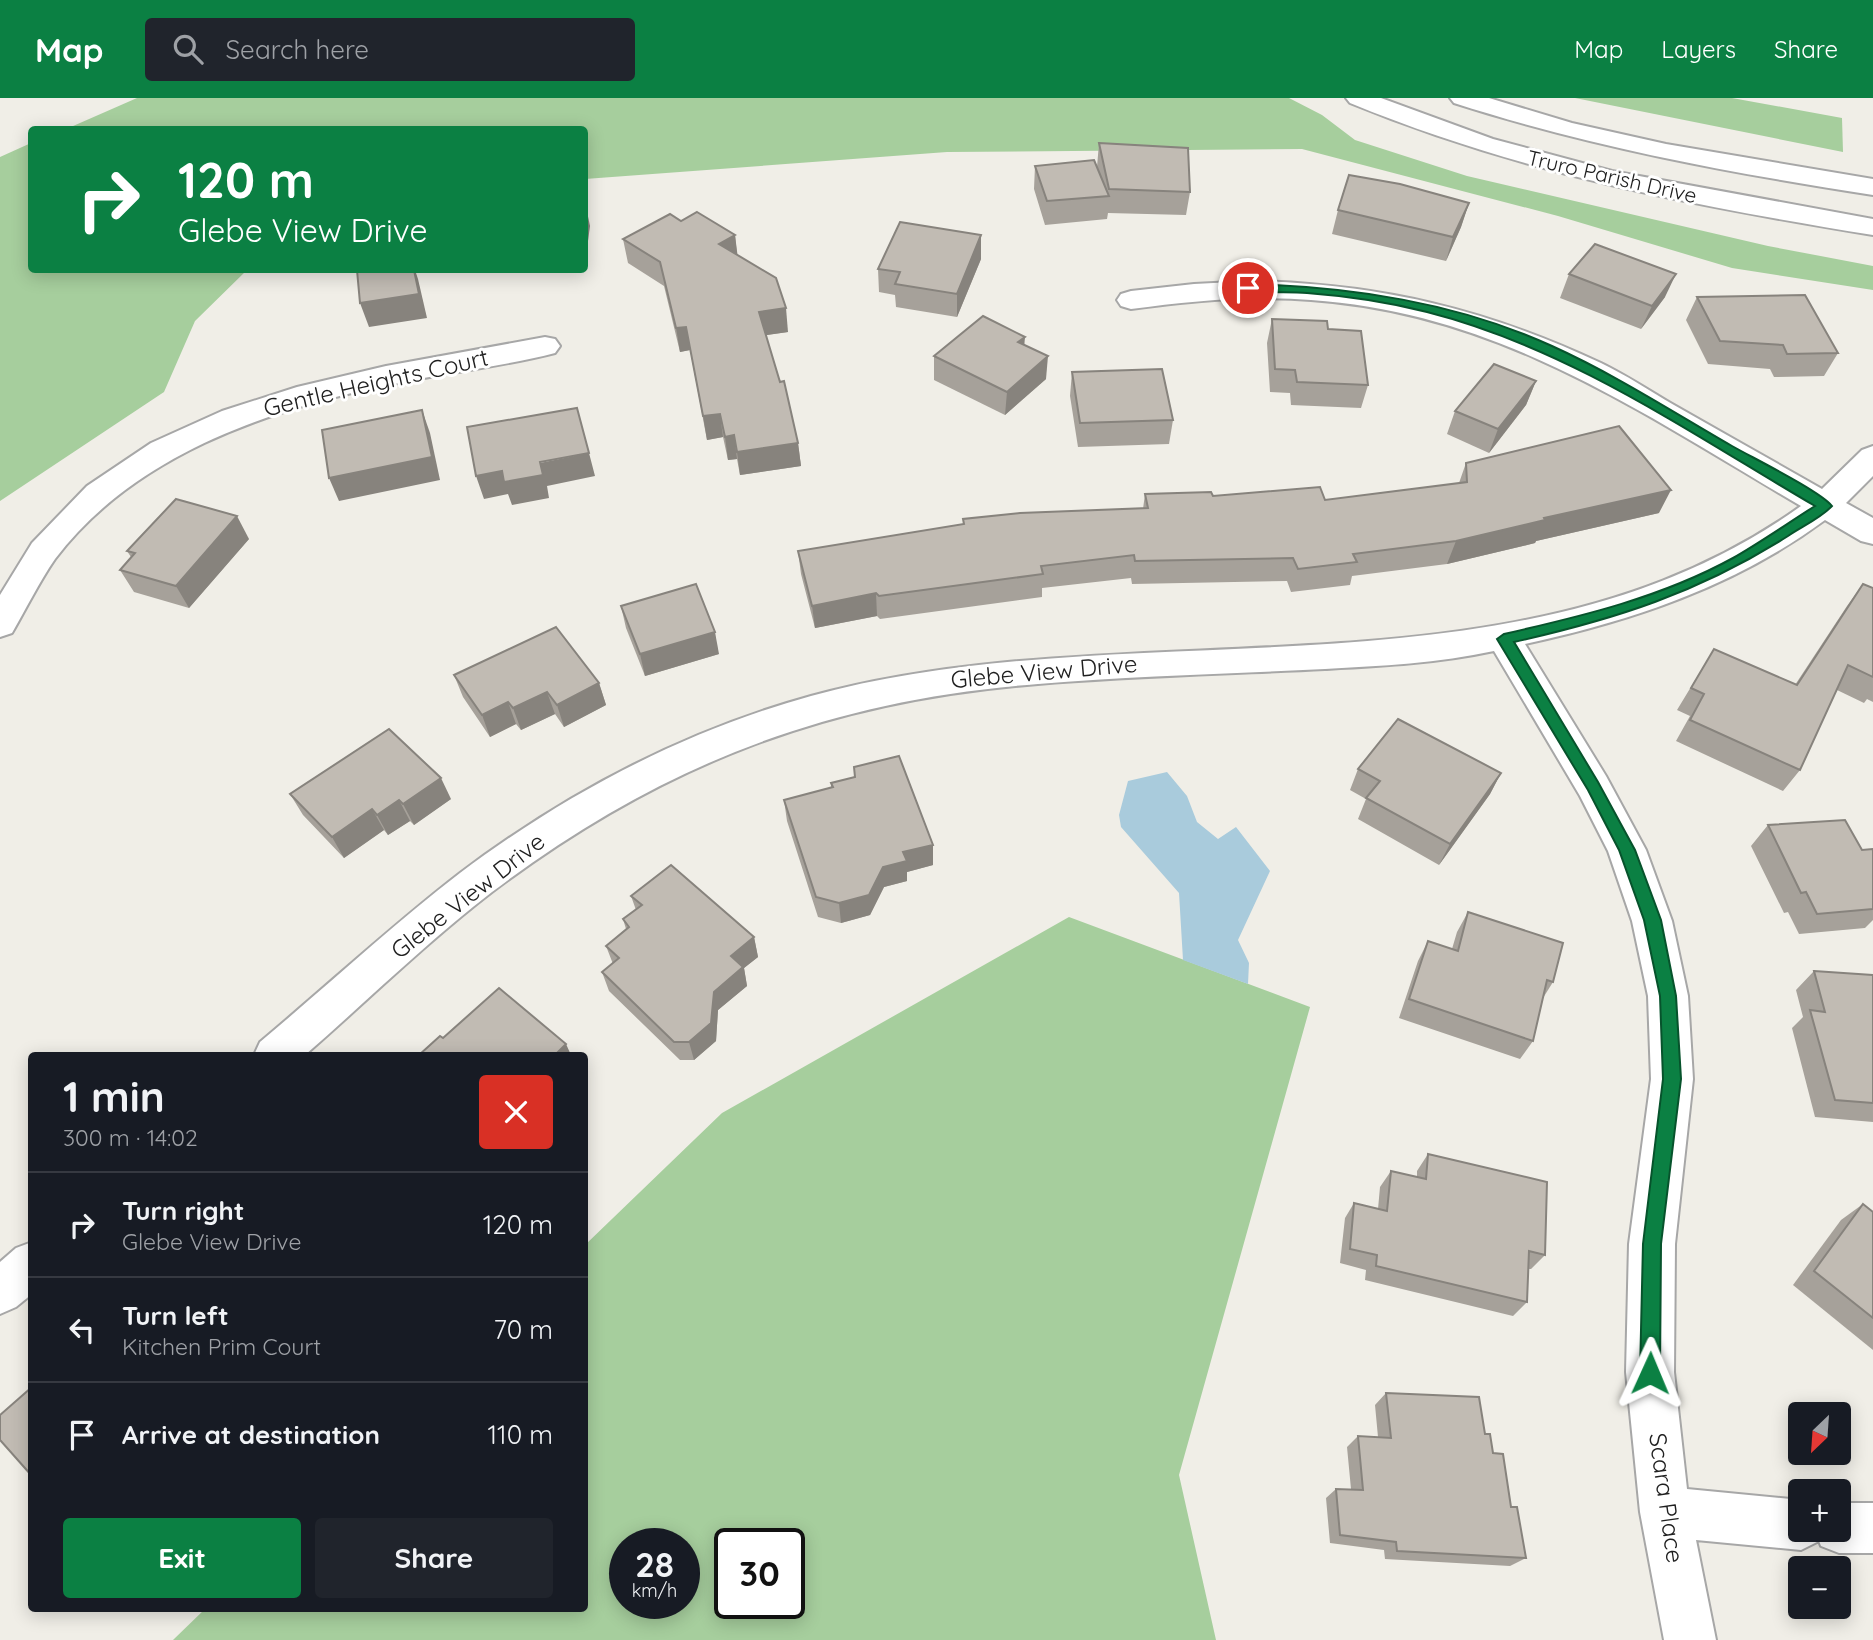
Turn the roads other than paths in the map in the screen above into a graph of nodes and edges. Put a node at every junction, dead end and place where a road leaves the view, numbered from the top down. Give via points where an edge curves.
1 (1359, 98) edge
2 (1463, 98) edge
3 (1873, 187) edge
4 (1873, 227) edge
5 (1131, 300) dead end
6 (545, 346) dead end
7 (1873, 457) edge
8 (1825, 506) junction
9 (1873, 534) edge
10 (0, 624) edge
11 (1504, 639) junction
12 (279, 1052) edge
13 (28, 1267) edge
14 (0, 1291) edge
15 (1665, 1512) junction
16 (1788, 1524) edge
17 (1851, 1528) edge
18 (1873, 1528) edge
19 (1690, 1640) edge

1 - 4 street, Truro Parish Drive via 1440,130 1588,174 1670,193
2 - 3 street, Truro Parish Drive via 1633,147
5 - 8 street via 1188,291 1307,289 1381,299 1486,325 1593,371
6 - 10 street, Gentle Heights Court via 285,399 176,443 82,509 44,549
7 - 8 street, Glebe View Drive
8 - 9 street
8 - 11 street, Glebe View Drive via 1737,562 1662,596 1586,621
11 - 12 street, Glebe View Drive via 1388,654 1078,666 973,676 900,687 810,710 718,743 637,780 557,827 476,883
11 - 15 street, Scara Place via 1627,850 1653,920 1668,996 1672,1079 1652,1244 1650,1373
13 - 14 street
15 - 16 street
15 - 19 street, Scara Place
17 - 18 street

